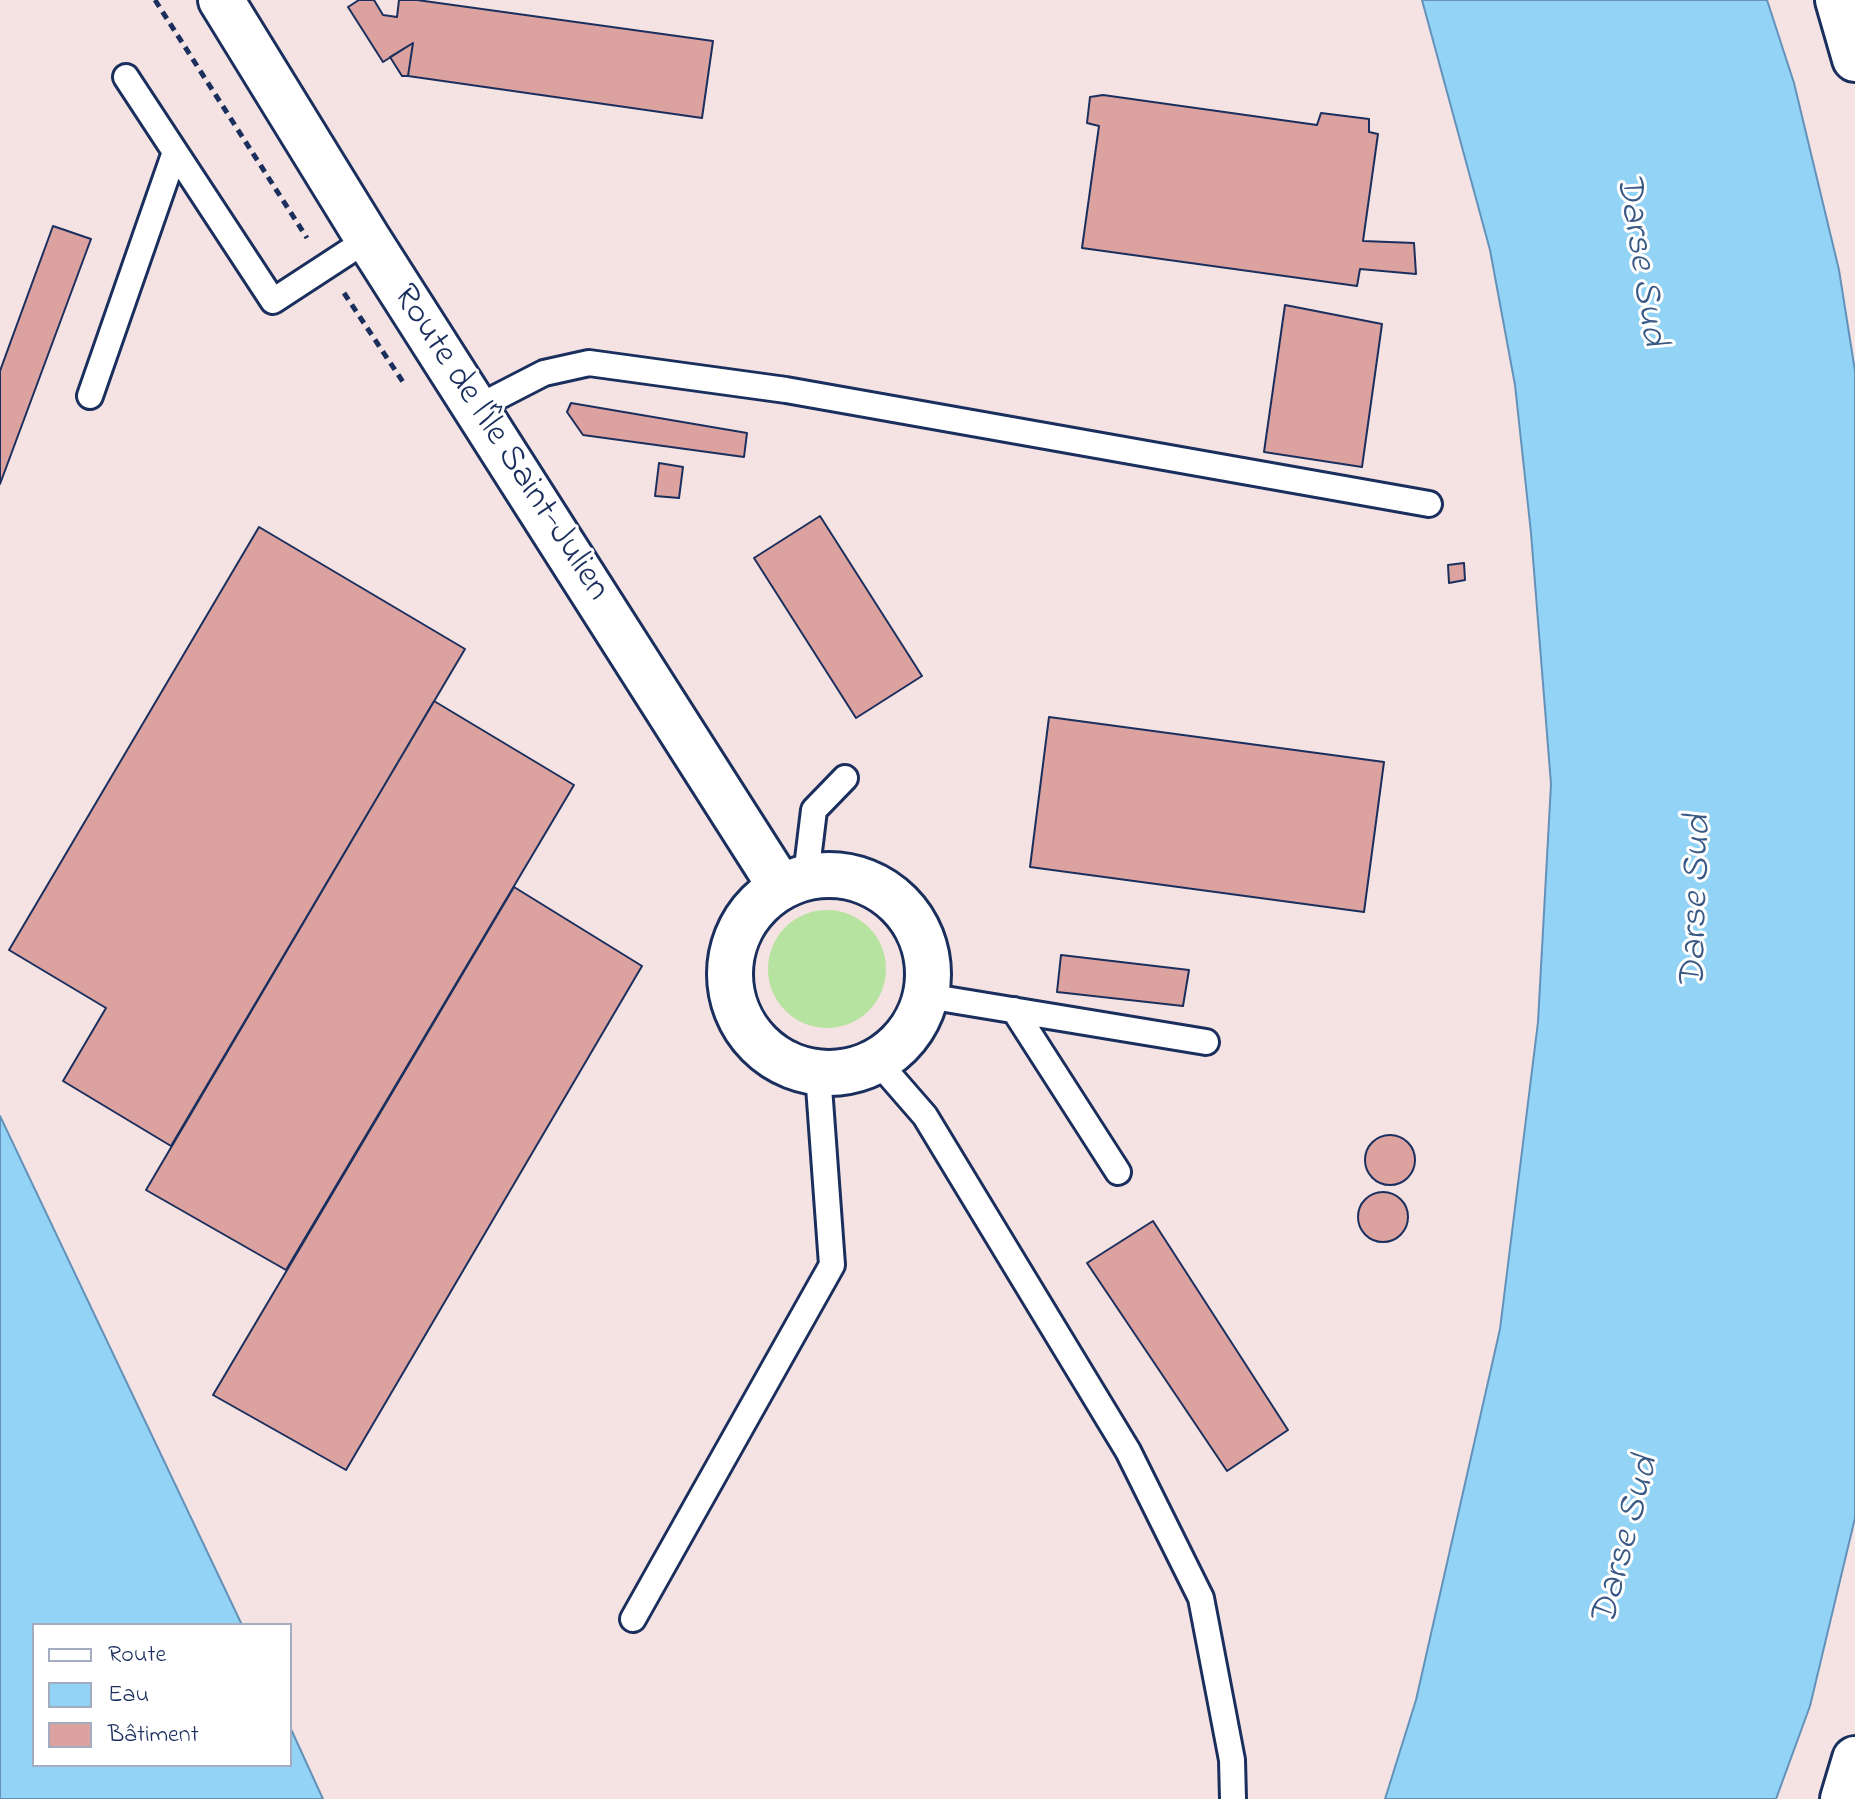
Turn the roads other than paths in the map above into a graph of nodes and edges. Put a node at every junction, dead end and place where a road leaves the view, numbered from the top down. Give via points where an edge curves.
1 (221, 0) edge
2 (1838, 0) edge
3 (1855, 59) edge
4 (126, 77) dead end
5 (175, 152) junction
6 (368, 239) junction
7 (90, 396) dead end
8 (476, 408) junction
9 (1429, 504) dead end
10 (845, 778) dead end
11 (793, 881) junction
12 (927, 996) junction
13 (1014, 1010) junction
14 (1206, 1042) dead end
15 (878, 1062) junction
16 (818, 1073) junction
17 (1118, 1172) dead end
18 (633, 1619) dead end
19 (1855, 1759) edge
20 (1233, 1799) edge
21 (1843, 1799) edge

1 - 6 street, Route de l'Île Saint-Julien
2 - 3 street
4 - 5 lane
5 - 6 lane via 273,301
5 - 7 lane
6 - 8 street, Route de l'Île Saint-Julien
8 - 9 lane via 544,373 589,363 786,390
8 - 11 street, Route de l'Île Saint-Julien
10 - 11 lane via 814,810
11 - 12 street via 850,877 872,883 900,902 919,929 929,962
11 - 16 street via 756,905 738,932 730,962 731,993 742,1022 762,1047 788,1064
12 - 13 lane
12 - 15 street via 918,1022
13 - 14 lane
13 - 17 lane
15 - 16 street via 849,1072
15 - 20 lane via 925,1116 1128,1451 1201,1598 1232,1760
16 - 18 lane via 832,1265
19 - 21 street

